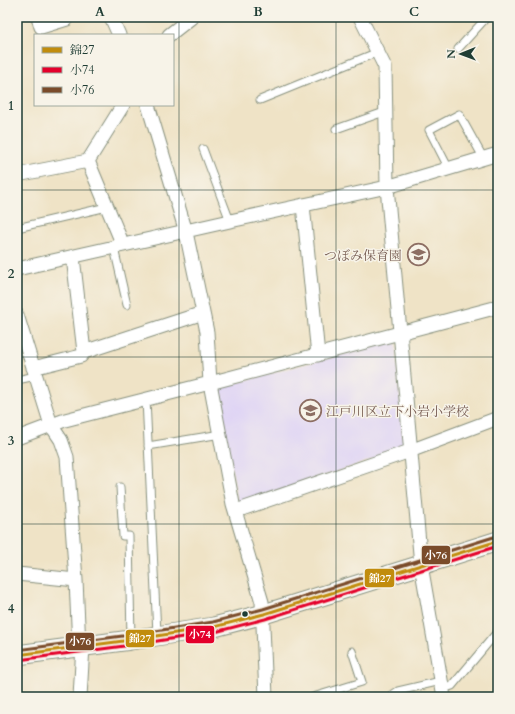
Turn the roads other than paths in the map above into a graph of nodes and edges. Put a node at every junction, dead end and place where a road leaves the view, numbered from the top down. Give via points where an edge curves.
1 (38, 17) edge
2 (111, 17) edge
3 (192, 17) edge
4 (360, 17) edge
5 (487, 17) edge
6 (67, 19) dead end
7 (119, 34) edge
8 (170, 34) edge
9 (458, 49) dead end
10 (378, 52) junction
11 (260, 100) dead end
12 (121, 106) edge
13 (148, 106) edge
14 (387, 111) junction
15 (336, 129) dead end
16 (203, 149) dead end
17 (498, 154) edge
18 (484, 159) junction
19 (88, 161) junction
20 (449, 169) junction
21 (17, 175) edge
22 (387, 187) junction
23 (302, 205) junction
24 (107, 207) junction
25 (230, 221) junction
26 (17, 228) edge
27 (186, 232) junction
28 (118, 247) junction
29 (74, 257) junction
30 (17, 269) edge
31 (127, 305) dead end
32 (498, 307) edge
33 (203, 313) junction
34 (17, 316) edge
35 (399, 333) junction
36 (84, 352) junction
37 (318, 355) junction
38 (35, 372) junction
39 (17, 380) edge
40 (210, 383) junction
41 (146, 399) junction
42 (498, 418) edge
43 (51, 425) junction
44 (221, 434) junction
45 (17, 438) edge
46 (148, 446) junction
47 (410, 452) junction
48 (120, 487) dead end
49 (236, 511) junction
50 (498, 541) edge
51 (421, 565) junction
52 (17, 574) edge
53 (76, 580) junction
54 (264, 614) junction
55 (498, 631) edge
56 (158, 636) junction
57 (131, 640) junction
58 (81, 647) junction
59 (352, 651) dead end
60 (17, 655) edge
61 (443, 689) edge
62 (80, 697) edge
63 (266, 697) edge
64 (313, 697) edge
65 (389, 697) edge

1 - 6 street via 41,27
2 - 7 street
3 - 8 street
4 - 10 street
5 - 9 lane
10 - 11 lane
10 - 14 street via 385,67
12 - 19 street
13 - 27 street
14 - 15 lane
14 - 22 street
16 - 25 lane
17 - 18 street
18 - 20 street
18 - 20 lane via 459,114 429,130
19 - 21 street
19 - 24 street
20 - 22 street
22 - 23 street
22 - 35 street
23 - 25 street
23 - 37 street
24 - 26 lane
24 - 28 street
25 - 27 street
27 - 28 street
27 - 33 street
28 - 29 street
28 - 31 lane
29 - 30 street
29 - 36 street
32 - 35 street
33 - 36 street
33 - 40 street via 207,332
34 - 38 street
35 - 37 street
35 - 47 street
36 - 38 street via 81,356
37 - 40 street
38 - 39 lane
38 - 43 street
40 - 41 street
40 - 44 street
41 - 43 street
41 - 46 lane
42 - 47 street
43 - 45 street
43 - 53 street via 61,440 67,458
44 - 46 lane
44 - 49 street
46 - 56 lane
47 - 49 street
47 - 51 street
48 - 57 lane via 123,536 129,536
49 - 54 street
50 - 51 street
51 - 54 street
51 - 61 street
52 - 53 street
53 - 58 street
54 - 56 street via 214,627
54 - 63 street
55 - 61 lane via 452,686
56 - 57 street
57 - 58 street
58 - 60 street
58 - 62 street
59 - 64 lane via 362,682
61 - 65 lane via 398,691

